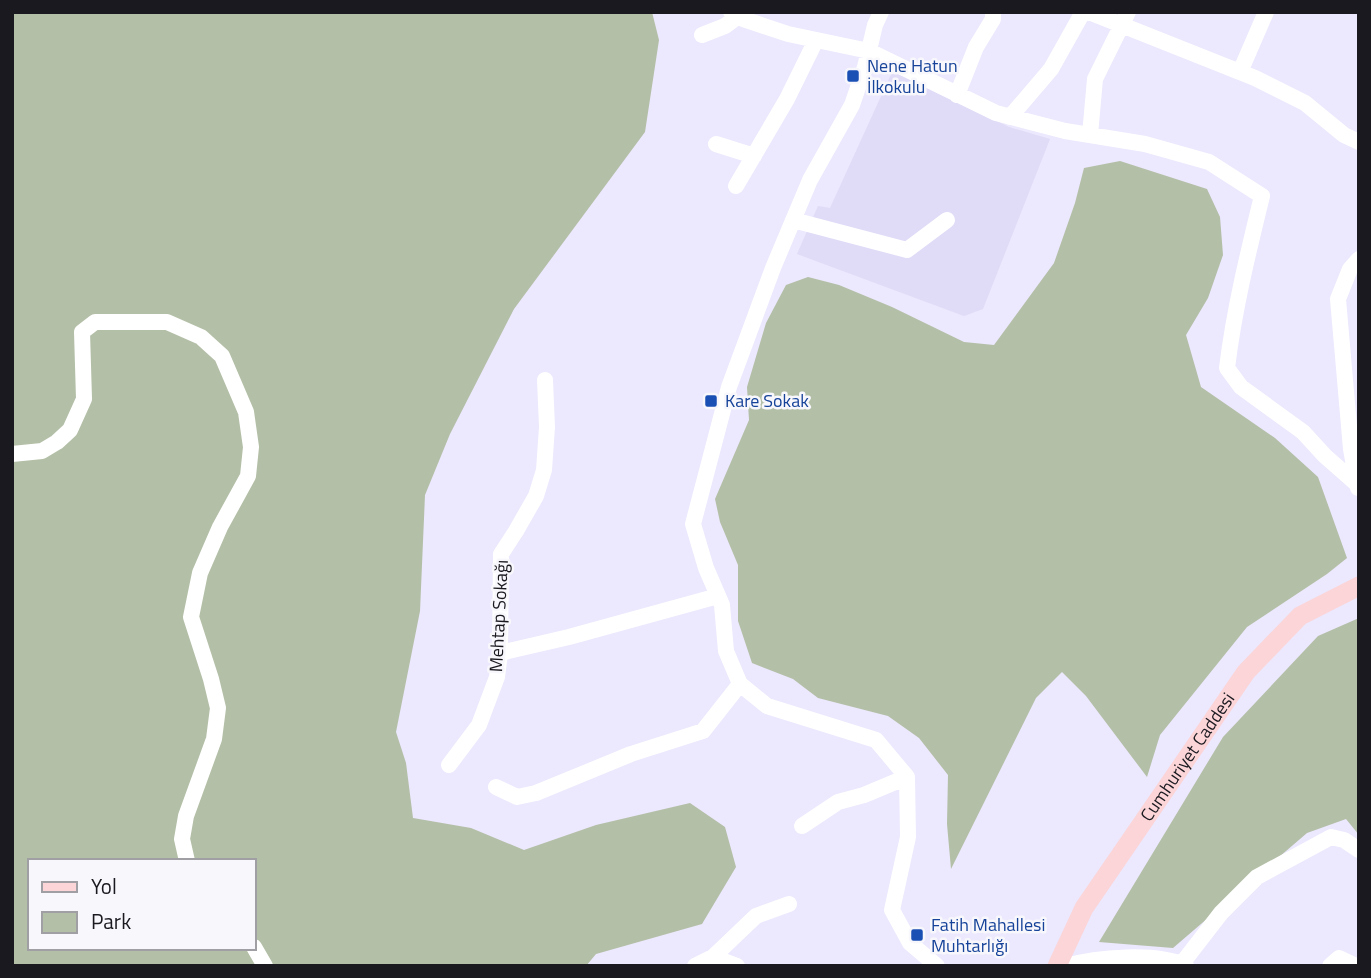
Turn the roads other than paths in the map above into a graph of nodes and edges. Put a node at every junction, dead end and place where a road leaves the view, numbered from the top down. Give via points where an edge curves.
1 (881, 12) edge
2 (993, 12) edge
3 (1083, 12) edge
4 (1089, 12) edge
5 (1266, 12) edge
6 (734, 15) edge
7 (1125, 19) edge
8 (702, 35) dead end
9 (816, 40) junction
10 (869, 51) junction
11 (1240, 72) junction
12 (957, 95) junction
13 (1010, 117) junction
14 (1090, 135) junction
15 (1359, 142) edge
16 (716, 144) dead end
17 (754, 156) junction
18 (736, 186) dead end
19 (793, 220) junction
20 (947, 220) dead end
21 (1359, 258) edge
22 (545, 380) dead end
23 (12, 454) edge
24 (1358, 487) edge
25 (1359, 586) edge
26 (718, 596) junction
27 (500, 653) junction
28 (740, 684) junction
29 (449, 765) dead end
30 (907, 777) junction
31 (496, 787) dead end
32 (802, 825) dead end
33 (1359, 850) edge
34 (187, 859) edge
35 (789, 904) dead end
36 (256, 950) edge
37 (713, 957) junction
38 (1182, 965) edge
39 (1357, 965) edge
40 (265, 966) edge
41 (695, 966) edge
42 (737, 966) edge
43 (937, 966) edge
44 (1057, 966) edge
45 (1066, 966) edge
46 (1330, 966) edge

1 - 10 street
2 - 12 street
3 - 13 street via 1051,69
4 - 7 street
5 - 11 street
6 - 8 street via 725,26
6 - 9 street
7 - 11 street
7 - 14 street via 1095,79
9 - 10 street
9 - 17 street
10 - 12 street
10 - 19 street via 852,106
11 - 15 street via 1305,103
12 - 13 street
13 - 14 street
14 - 24 street via 1209,162 1262,196 1227,368 1241,387 1303,432
16 - 17 street
17 - 18 street
19 - 20 street via 907,250
19 - 26 street via 729,387 693,524
21 - 24 street via 1338,299
22 - 27 street, Mehtap Sokağı via 544,470 536,496 501,554
23 - 34 street via 42,451 70,430 84,399 82,332 95,322 167,322 205,340 222,356 246,412 251,447 248,476 200,573 191,617 218,708 214,739 186,816 182,839
25 - 44 main road, Cumhuriyet Caddesi via 1300,616 1246,672 1084,908
26 - 27 street
26 - 28 street via 726,651
27 - 29 street, Mehtap Sokağı via 497,677 478,725
28 - 30 street via 767,706 876,740
28 - 31 street via 703,731 536,793 517,797
30 - 32 street via 838,802
30 - 43 street via 908,837 892,910 910,943
33 - 38 street via 1331,837 1257,877 1221,913
35 - 37 street via 756,916
36 - 40 street
37 - 41 street
37 - 42 street
38 - 45 street via 1164,959 1125,958
39 - 46 street via 1339,958

